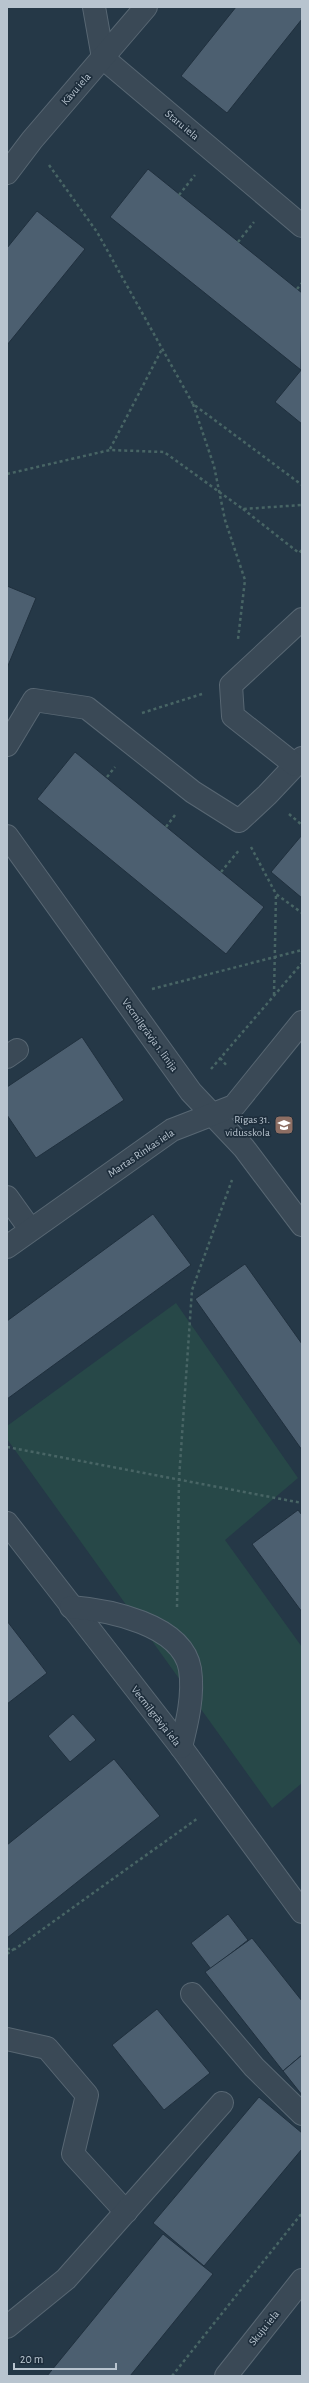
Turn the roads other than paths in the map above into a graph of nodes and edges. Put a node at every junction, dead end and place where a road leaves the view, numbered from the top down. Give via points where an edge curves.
1 (94, 7) edge
2 (146, 7) edge
3 (103, 58) junction
4 (7, 173) edge
5 (302, 226) edge
6 (302, 619) edge
7 (7, 745) edge
8 (299, 762) edge
9 (7, 836) edge
10 (302, 1022) edge
11 (213, 1114) junction
12 (7, 1196) edge
13 (302, 1225) edge
14 (30, 1229) junction
15 (7, 1247) edge
16 (7, 1523) edge
17 (71, 1607) junction
18 (181, 1747) junction
19 (302, 1912) edge
20 (192, 1994) dead end
21 (7, 2039) edge
22 (222, 2103) dead end
23 (302, 2114) edge
24 (126, 2212) junction
25 (302, 2280) edge
26 (7, 2327) edge
27 (226, 2376) edge

1 - 3 street
2 - 3 street, Kāvu iela
3 - 4 street, Kāvu iela
3 - 5 street, Staru iela
6 - 8 street via 231,685 233,716
7 - 8 street via 34,700 87,708 193,792 239,821
9 - 11 street, Vecmīlgrāvja 1. līnija via 191,1092
10 - 11 street, Martas Rinkas iela via 234,1106
11 - 13 street, Vecmīlgrāvja 1. līnija via 244,1148
11 - 14 street, Martas Rinkas iela via 172,1130
12 - 14 street
14 - 15 street, Martas Rinkas iela
16 - 17 street, Vecmīlgrāvja iela
17 - 18 street, Vecmīlgrāvja iela
17 - 18 street via 124,1616 151,1626 181,1648 190,1669 189,1716
18 - 19 street, Vecmīlgrāvja iela
20 - 23 street via 254,2067
21 - 24 street via 47,2048 87,2095 73,2154
22 - 24 street
24 - 26 street via 66,2279
25 - 27 street, Skuju iela

